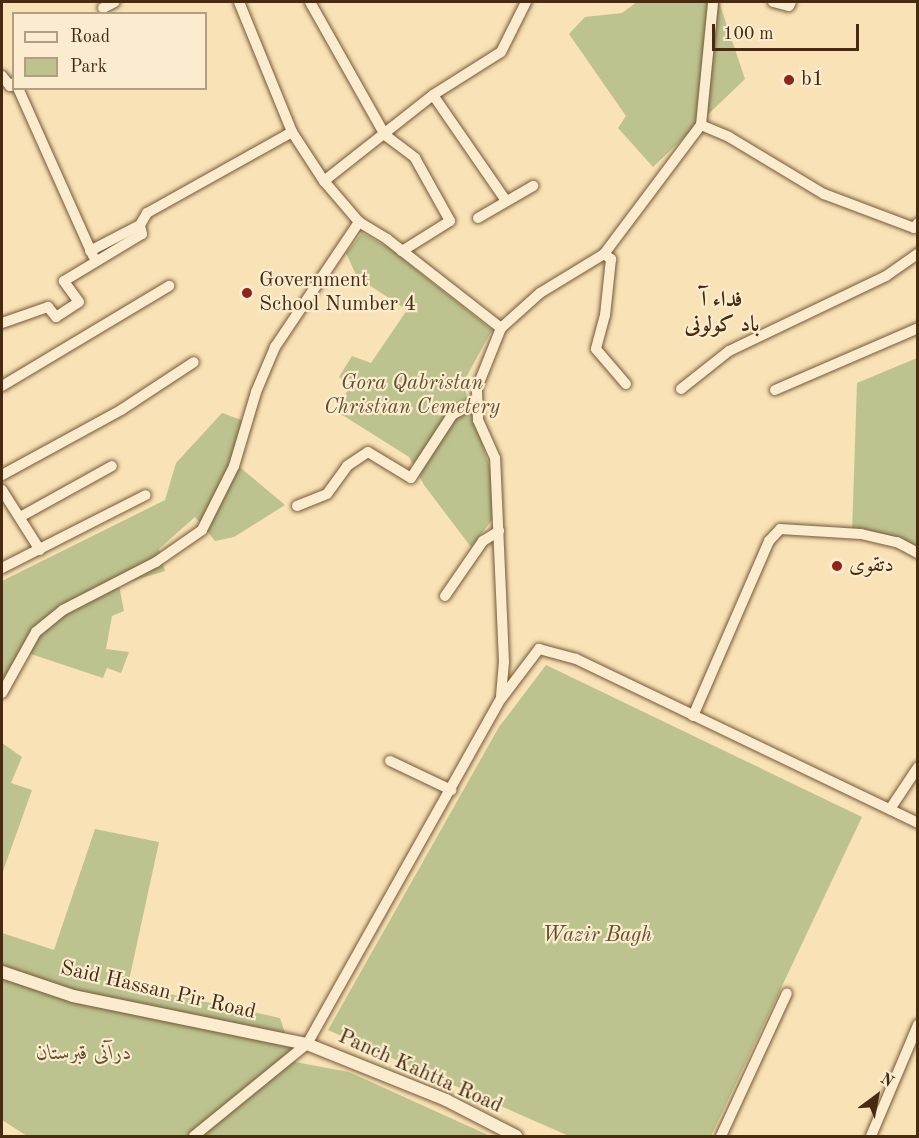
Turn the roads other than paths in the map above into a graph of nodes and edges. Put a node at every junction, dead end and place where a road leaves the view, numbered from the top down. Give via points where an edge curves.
1 (115, 2) edge
2 (239, 2) edge
3 (310, 2) edge
4 (526, 2) edge
5 (713, 2) edge
6 (773, 2) edge
7 (791, 2) edge
8 (103, 8) dead end
9 (2, 76) edge
10 (12, 84) edge
11 (19, 90) edge
12 (433, 95) junction
13 (701, 125) junction
14 (292, 132) junction
15 (385, 135) junction
16 (324, 181) junction
17 (534, 186) dead end
18 (506, 201) junction
19 (477, 218) dead end
20 (359, 222) junction
21 (140, 225) junction
22 (916, 228) edge
23 (90, 251) junction
24 (402, 251) junction
25 (604, 254) junction
26 (918, 254) edge
27 (95, 262) junction
28 (169, 286) dead end
29 (2, 323) edge
30 (501, 328) junction
31 (918, 328) edge
32 (194, 362) dead end
33 (626, 384) dead end
34 (2, 386) edge
35 (681, 389) dead end
36 (775, 390) dead end
37 (477, 401) junction
38 (112, 466) dead end
39 (2, 476) edge
40 (2, 490) edge
41 (146, 495) dead end
42 (297, 506) dead end
43 (20, 517) junction
44 (499, 531) junction
45 (40, 550) junction
46 (918, 553) edge
47 (2, 568) edge
48 (445, 596) dead end
49 (2, 693) edge
50 (501, 699) junction
51 (693, 716) junction
52 (390, 761) dead end
53 (918, 766) edge
54 (451, 790) junction
55 (890, 809) junction
56 (918, 823) edge
57 (2, 972) edge
58 (787, 993) dead end
59 (918, 1025) edge
60 (307, 1044) junction
61 (194, 1137) edge
62 (516, 1137) edge
63 (721, 1137) edge
64 (871, 1137) edge

1 - 8 street
2 - 14 street
3 - 15 street
4 - 12 street via 501,52
5 - 13 street
6 - 7 street via 789,6
9 - 10 street
11 - 23 street
12 - 15 street
12 - 18 street
13 - 22 street via 824,194
13 - 25 street
14 - 16 street
14 - 21 street via 147,213
15 - 16 street
15 - 24 street via 415,158 450,221
16 - 20 street
17 - 18 street
18 - 19 street
20 - 24 street
20 - 49 street via 275,347 256,392 234,466 202,530 156,562 63,610 36,632
21 - 23 street
21 - 27 street via 142,234
23 - 27 street
24 - 30 street
25 - 30 street via 540,293
25 - 33 street via 611,259 605,315 596,349
26 - 35 street via 886,276 729,351
27 - 29 street via 64,281 79,302 56,317 48,307
28 - 34 street
30 - 37 street via 477,388
31 - 36 street
32 - 39 street via 121,410
37 - 42 street via 452,415 411,478 368,452 347,466 327,494
37 - 44 street via 478,420 495,459
38 - 43 street
40 - 43 street
41 - 45 street
43 - 45 street
44 - 48 street via 483,541
44 - 50 street via 504,662
45 - 47 street
46 - 51 street via 897,542 861,534 780,529 769,541
50 - 51 street via 539,649 576,659
50 - 54 street
51 - 55 street
52 - 54 street
53 - 55 street
54 - 60 street
55 - 56 street
57 - 60 street, Said Hassan Pir Road via 73,996
58 - 63 street
59 - 64 street
60 - 61 street
60 - 62 street, Panch Kahtta Road via 446,1100

